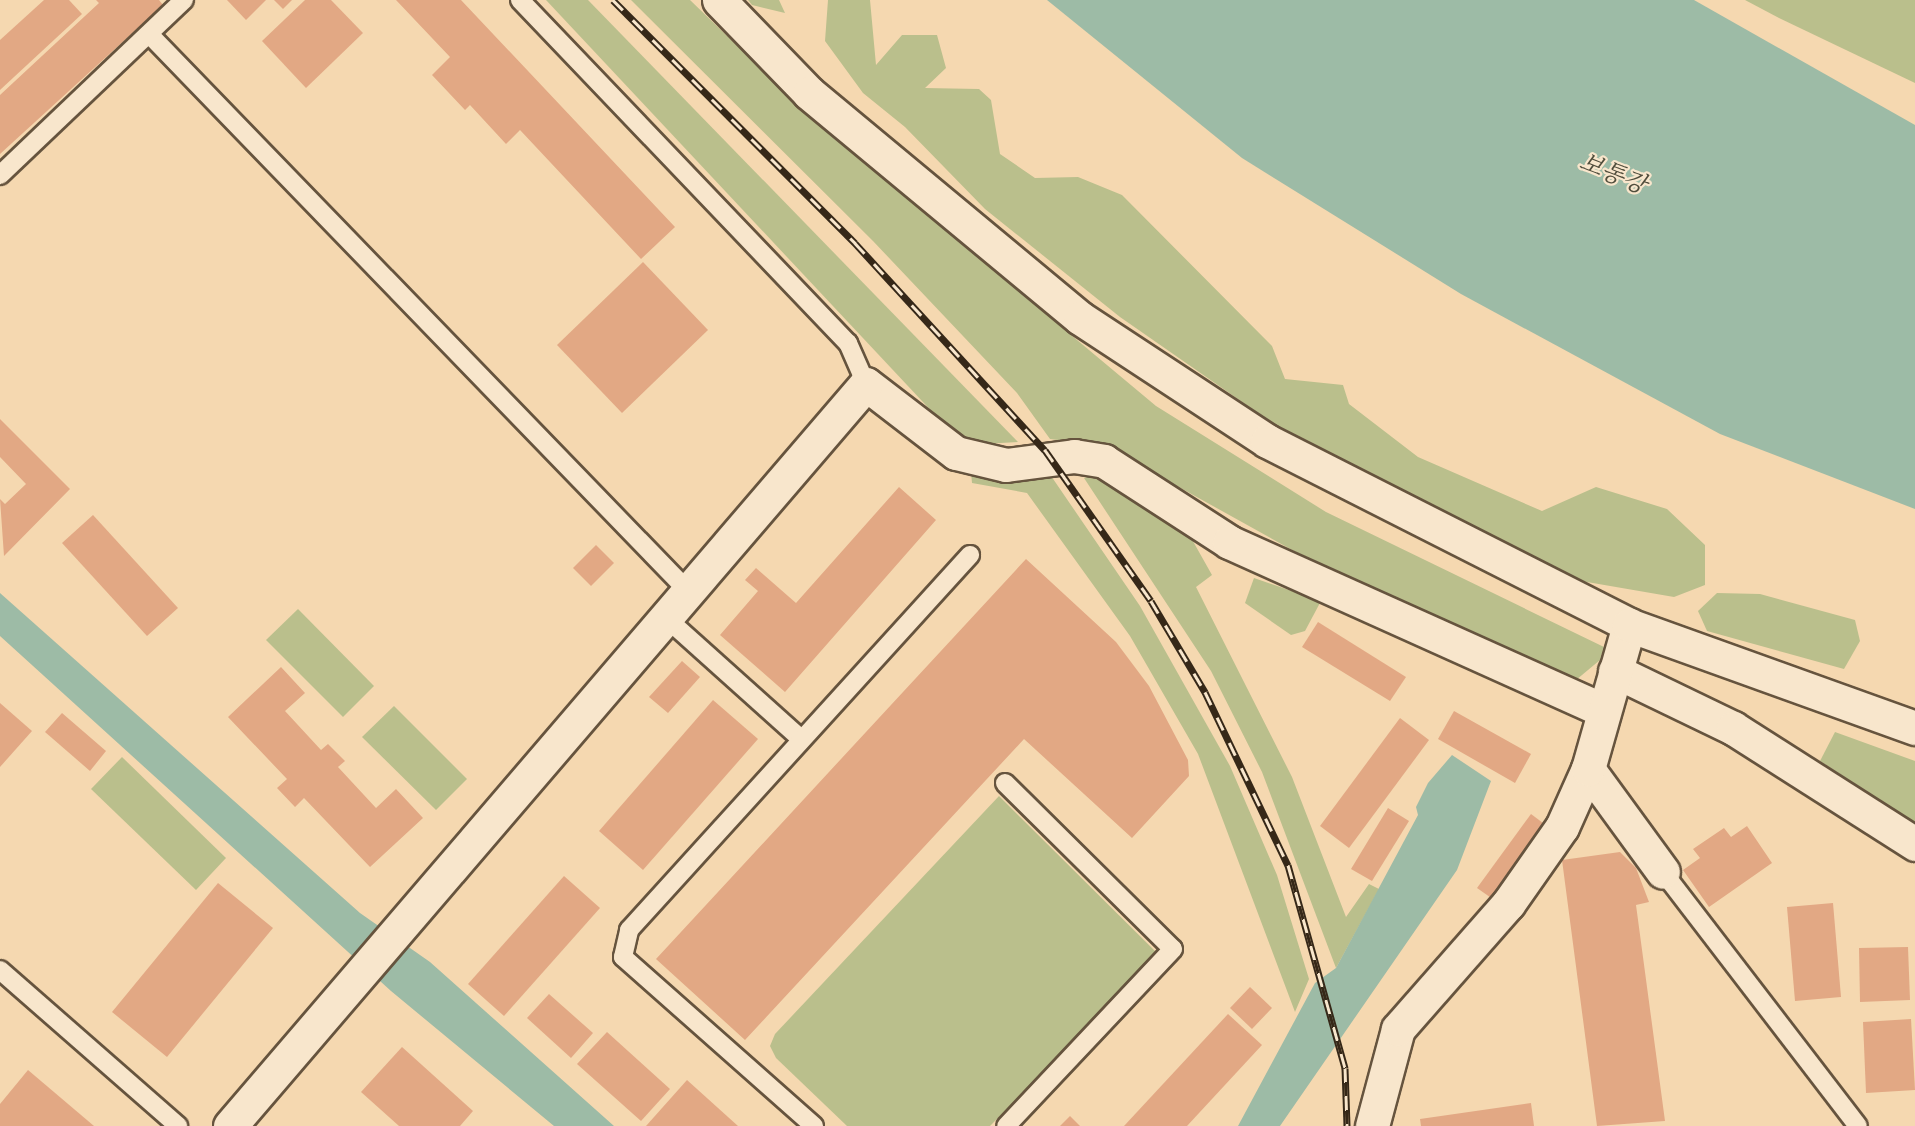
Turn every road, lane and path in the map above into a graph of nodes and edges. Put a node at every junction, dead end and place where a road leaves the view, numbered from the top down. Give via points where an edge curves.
1 (184, 0) edge
2 (520, 0) edge
3 (719, 0) edge
4 (149, 34) junction
5 (0, 175) edge
6 (866, 384) junction
7 (970, 555) dead end
8 (686, 589) junction
9 (664, 616) junction
10 (1629, 625) junction
11 (1615, 671) junction
12 (1603, 710) junction
13 (1915, 728) edge
14 (800, 738) junction
15 (1588, 769) junction
16 (1005, 783) dead end
17 (1915, 844) edge
18 (1663, 872) joint
19 (0, 970) edge
20 (178, 1126) edge
21 (230, 1126) edge
22 (814, 1126) edge
23 (1006, 1126) edge
24 (1372, 1126) edge
25 (1858, 1126) edge

1 - 4 lane
2 - 6 lane via 848,343
3 - 10 street via 809,93 1080,318 1267,441
4 - 5 lane
4 - 8 lane
6 - 8 street
6 - 12 street via 957,453 1006,465 1074,456 1104,461 1229,542
7 - 14 lane
8 - 9 street
9 - 14 lane
9 - 21 street
10 - 11 street
10 - 13 street
11 - 12 street
11 - 17 street via 1733,728
12 - 15 street
14 - 22 lane via 629,930 623,957
15 - 18 street
15 - 24 street via 1562,827 1508,904 1398,1029
16 - 23 lane via 1173,949
18 - 25 lane
19 - 20 lane

